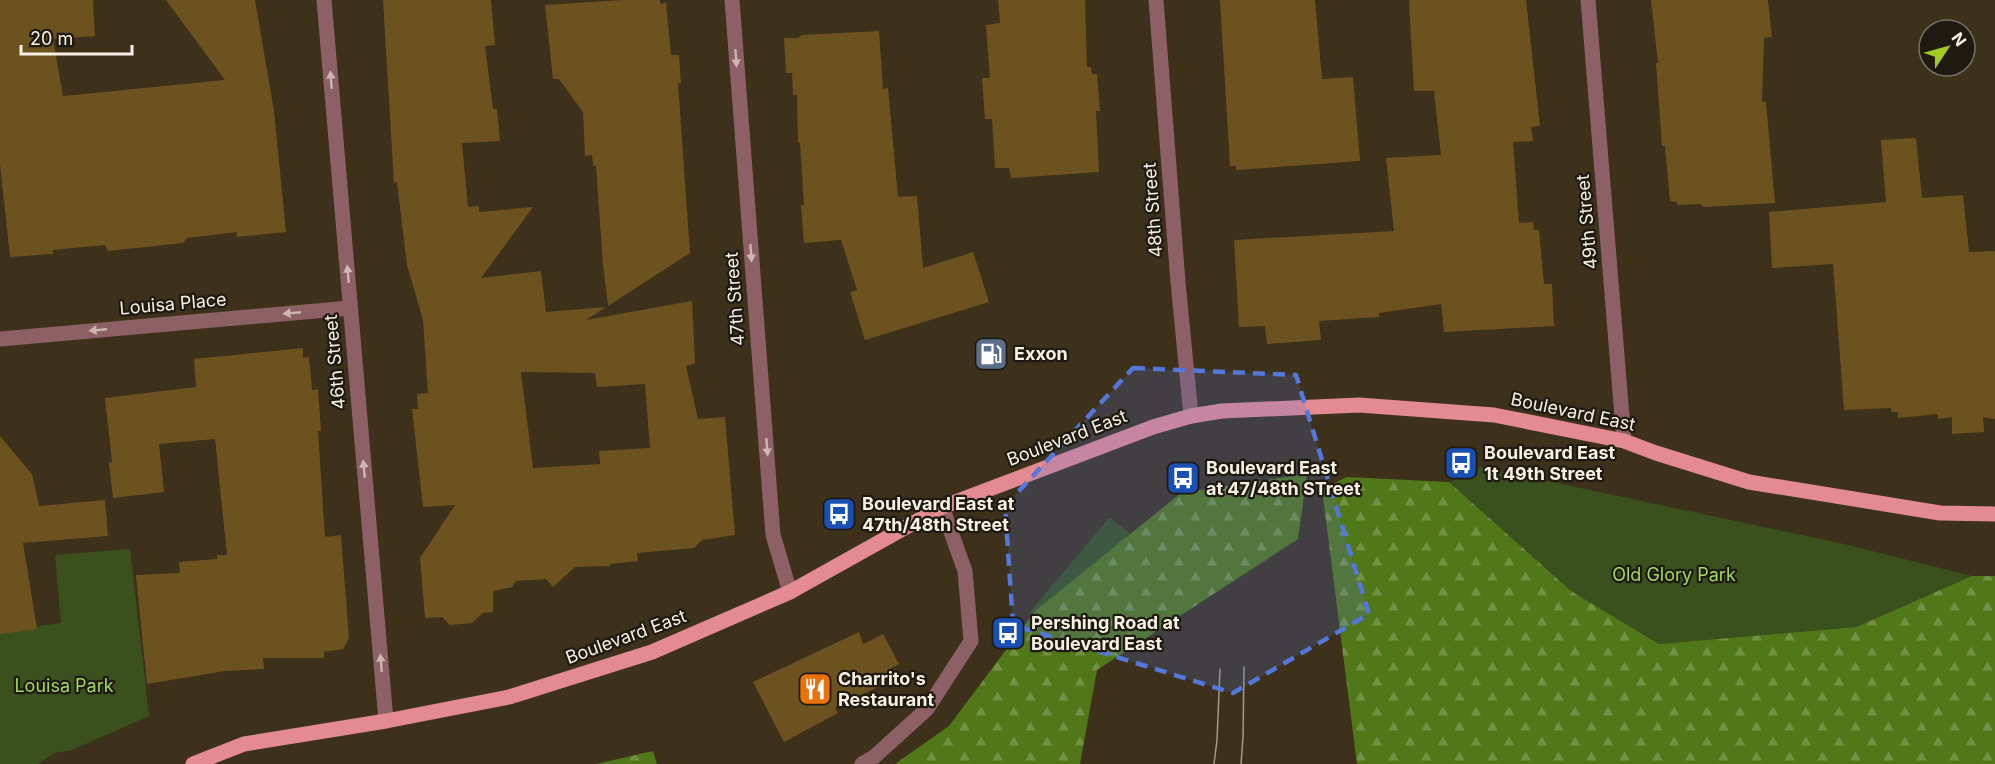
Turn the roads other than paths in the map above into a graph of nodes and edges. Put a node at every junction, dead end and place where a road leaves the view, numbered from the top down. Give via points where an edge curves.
1 (324, 0) edge
2 (732, 0) edge
3 (1156, 0) edge
4 (1588, 0) edge
5 (350, 308) junction
6 (0, 339) edge
7 (1191, 416) junction
8 (1624, 441) junction
9 (942, 507) junction
10 (1995, 514) edge
11 (790, 592) junction
12 (386, 721) junction
13 (193, 764) edge
14 (862, 764) edge

5 -> 1 street, 46th Street
2 -> 11 street, 47th Street via 774,535
3 - 7 street, 48th Street
4 - 8 street, 49th Street
5 -> 6 street, Louisa Place
12 -> 5 street, 46th Street
7 - 8 main road, Boulevard East via 1359,405 1494,416
7 - 9 main road, Boulevard East
8 - 10 main road, Boulevard East via 1749,482 1940,513
9 - 11 main road, Boulevard East
9 - 14 street via 965,571 971,641 927,709
11 - 12 main road, Boulevard East via 652,652 509,697
12 - 13 main road, Boulevard East via 244,744

